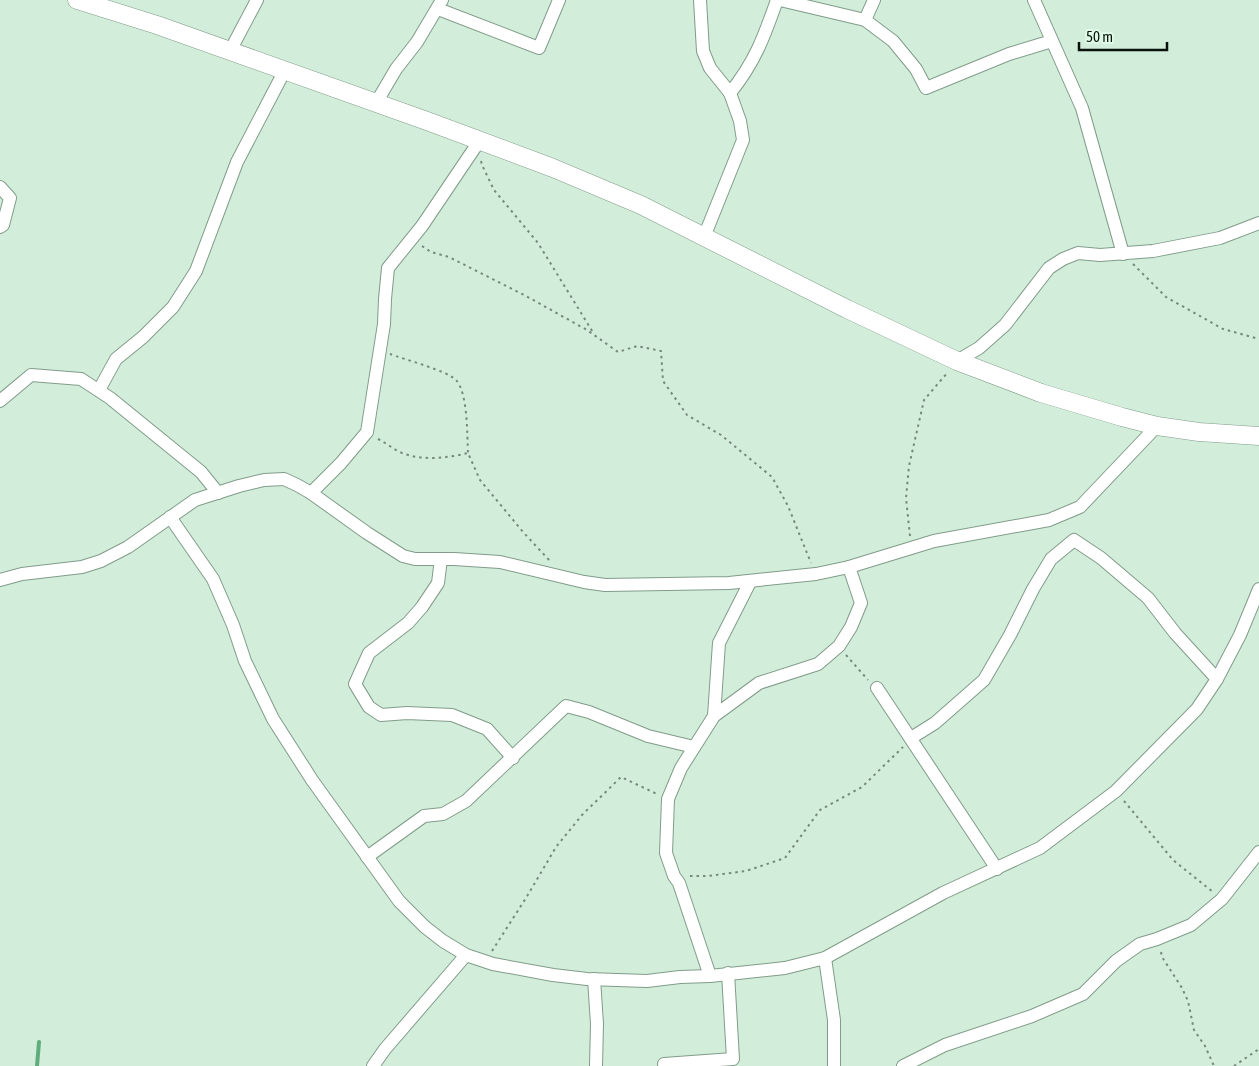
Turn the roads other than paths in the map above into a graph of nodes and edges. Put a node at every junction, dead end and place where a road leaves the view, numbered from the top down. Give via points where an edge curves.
1 (77, 0) edge
2 (257, 0) edge
3 (559, 0) edge
4 (700, 0) edge
5 (779, 0) edge
6 (874, 0) edge
7 (1034, 0) edge
8 (440, 4) edge
9 (865, 20) junction
10 (1052, 41) junction
11 (230, 51) junction
12 (285, 70) junction
13 (730, 93) junction
14 (376, 103) junction
15 (480, 140) junction
16 (0, 188) edge
17 (1259, 223) edge
18 (0, 228) edge
19 (704, 237) junction
20 (1123, 254) junction
21 (957, 361) junction
22 (99, 390) junction
23 (0, 401) edge
24 (1157, 426) junction
25 (1259, 436) edge
26 (218, 492) junction
27 (311, 493) junction
28 (170, 517) junction
29 (441, 559) junction
30 (849, 567) junction
31 (0, 580) edge
32 (750, 582) junction
33 (1259, 589) edge
34 (1216, 679) junction
35 (877, 688) road end
36 (714, 716) junction
37 (911, 738) junction
38 (694, 747) junction
39 (513, 758) junction
40 (1259, 852) edge
41 (367, 857) junction
42 (997, 868) junction
43 (466, 954) junction
44 (825, 958) junction
45 (728, 973) junction
46 (710, 976) junction
47 (594, 979) junction
48 (664, 1064) dead end
49 (373, 1066) edge
50 (596, 1066) edge
51 (834, 1066) edge
52 (902, 1066) edge

1 - 11 main road via 157,24
2 - 11 street
3 - 8 street via 539,48
4 - 13 street via 703,51 710,68
5 - 9 street
5 - 13 street via 754,59
6 - 9 street
7 - 10 street
8 - 14 street
9 - 10 street via 893,41 916,68 926,88 1009,54
10 - 20 street via 1082,108
11 - 12 main road
12 - 14 main road
12 - 22 street via 236,162 196,271 173,307 116,359
13 - 19 street via 743,140
14 - 15 main road
15 - 19 main road via 641,205
15 - 27 street via 388,268 380,351 367,432 342,463
16 - 18 street via 10,198
17 - 20 street via 1220,238 1153,252
19 - 21 main road
20 - 21 street via 1078,253 1056,263 1035,284 1004,325 979,348
21 - 24 main road via 1041,393
22 - 23 street via 81,379 31,375
22 - 26 street via 201,472
24 - 25 main road
24 - 30 street via 1080,507 1049,520 934,541
26 - 27 street via 275,479
26 - 28 street via 195,500
27 - 29 street via 403,556
28 - 31 street via 128,547 100,561 82,567
28 - 41 street via 213,579 234,625 245,661 273,718
29 - 32 street via 500,562 605,585
29 - 39 street via 438,583 422,607 408,623 369,652 355,684 370,707 382,715 452,715 487,729
30 - 32 street
30 - 36 street via 861,602 839,646 818,664 759,683
32 - 36 street via 719,643
33 - 34 street via 1240,635
34 - 37 street via 1148,598 1074,540 1051,559 984,680 935,723
34 - 42 street via 1197,709 1116,791 1040,848
35 - 37 street
36 - 38 street
37 - 42 street
38 - 39 street via 648,736 566,706
38 - 46 street via 668,799 666,853
39 - 41 street via 466,801 444,814 424,816
40 - 52 street via 1222,899 1191,925 1140,944 1116,961 1083,994 1032,1016 945,1045
41 - 43 street via 399,902 443,941
42 - 44 street
43 - 47 street via 553,975
43 - 49 street
44 - 45 street via 785,968
44 - 51 street via 834,1020
45 - 46 street
45 - 48 street via 733,1059
46 - 47 street via 647,981
47 - 50 street

